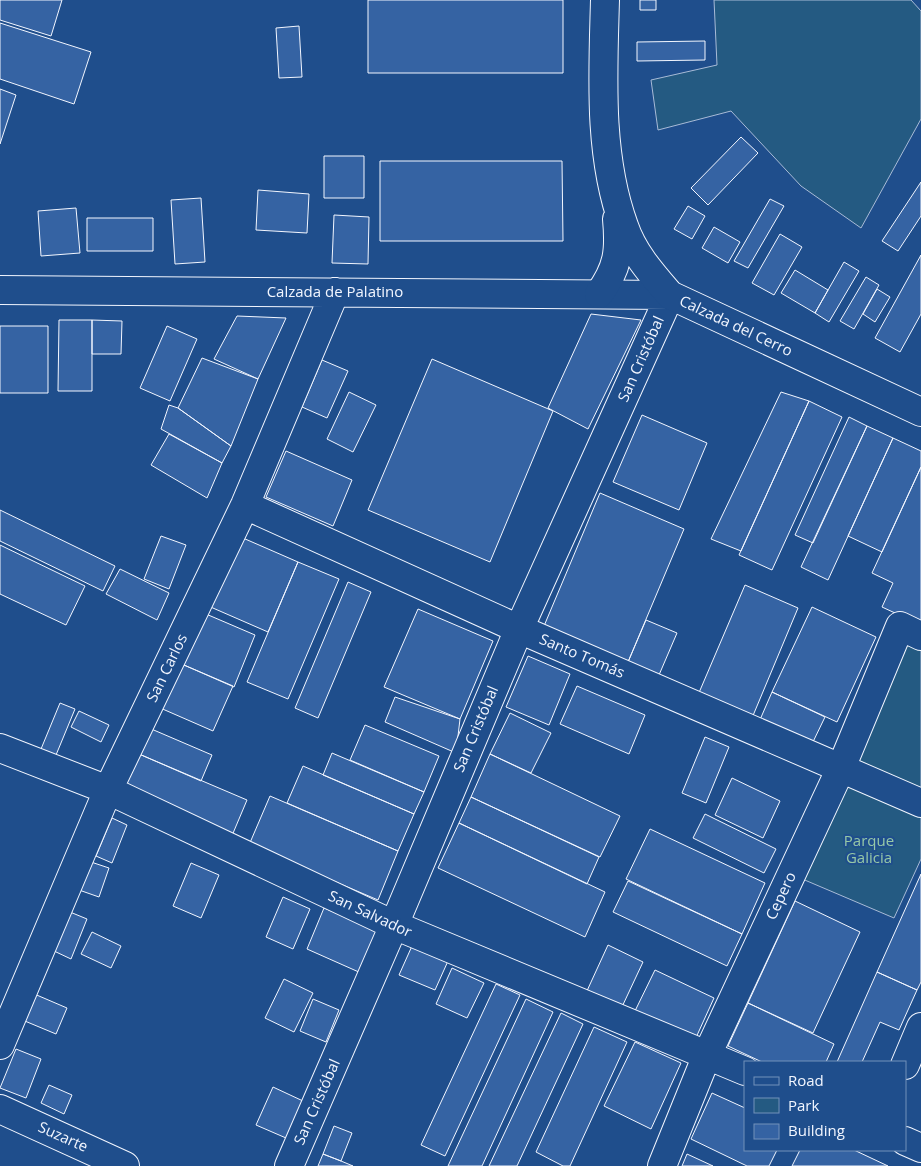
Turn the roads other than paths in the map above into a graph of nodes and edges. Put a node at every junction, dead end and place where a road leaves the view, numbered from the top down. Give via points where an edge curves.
1 (605, 0) edge
2 (615, 198) junction
3 (0, 290) edge
4 (335, 292) junction
5 (599, 294) junction
6 (670, 295) junction
7 (921, 412) edge
8 (245, 504) junction
9 (519, 629) junction
10 (911, 631) edge
11 (0, 748) edge
12 (841, 768) junction
13 (108, 790) junction
14 (921, 804) edge
15 (394, 925) junction
16 (921, 1027) edge
17 (0, 1045) edge
18 (707, 1055) junction
19 (906, 1063) edge
20 (744, 1071) edge
21 (0, 1109) edge
22 (906, 1141) edge
23 (921, 1148) edge
24 (125, 1166) edge
25 (289, 1166) edge
26 (662, 1166) edge

1 - 2 street, Calzada del Cerro via 605,123
2 - 5 street via 618,231 615,265
2 - 6 street, Calzada del Cerro via 624,228 646,268
3 - 4 street, Calzada de Palatino
4 - 5 street, Calzada de Palatino
4 - 8 street, San Carlos
5 - 6 street, Calzada de Palatino
6 - 7 street, Calzada del Cerro
6 - 9 street, San Cristóbal
8 - 9 street, Santo Tomás
8 - 13 street, San Carlos
9 - 12 street, Santo Tomás
9 - 15 street, San Cristóbal
10 - 12 street, Cepero
11 - 13 street, San Salvador
12 - 14 street, Santo Tomás
12 - 18 street, Cepero
13 - 15 street, San Salvador
13 - 17 street, San Carlos
15 - 18 street, San Salvador
15 - 25 street, San Cristóbal
16 - 19 street
18 - 20 street, San Salvador
18 - 26 street, Cepero
21 - 24 street, Suzarte
22 - 23 street

